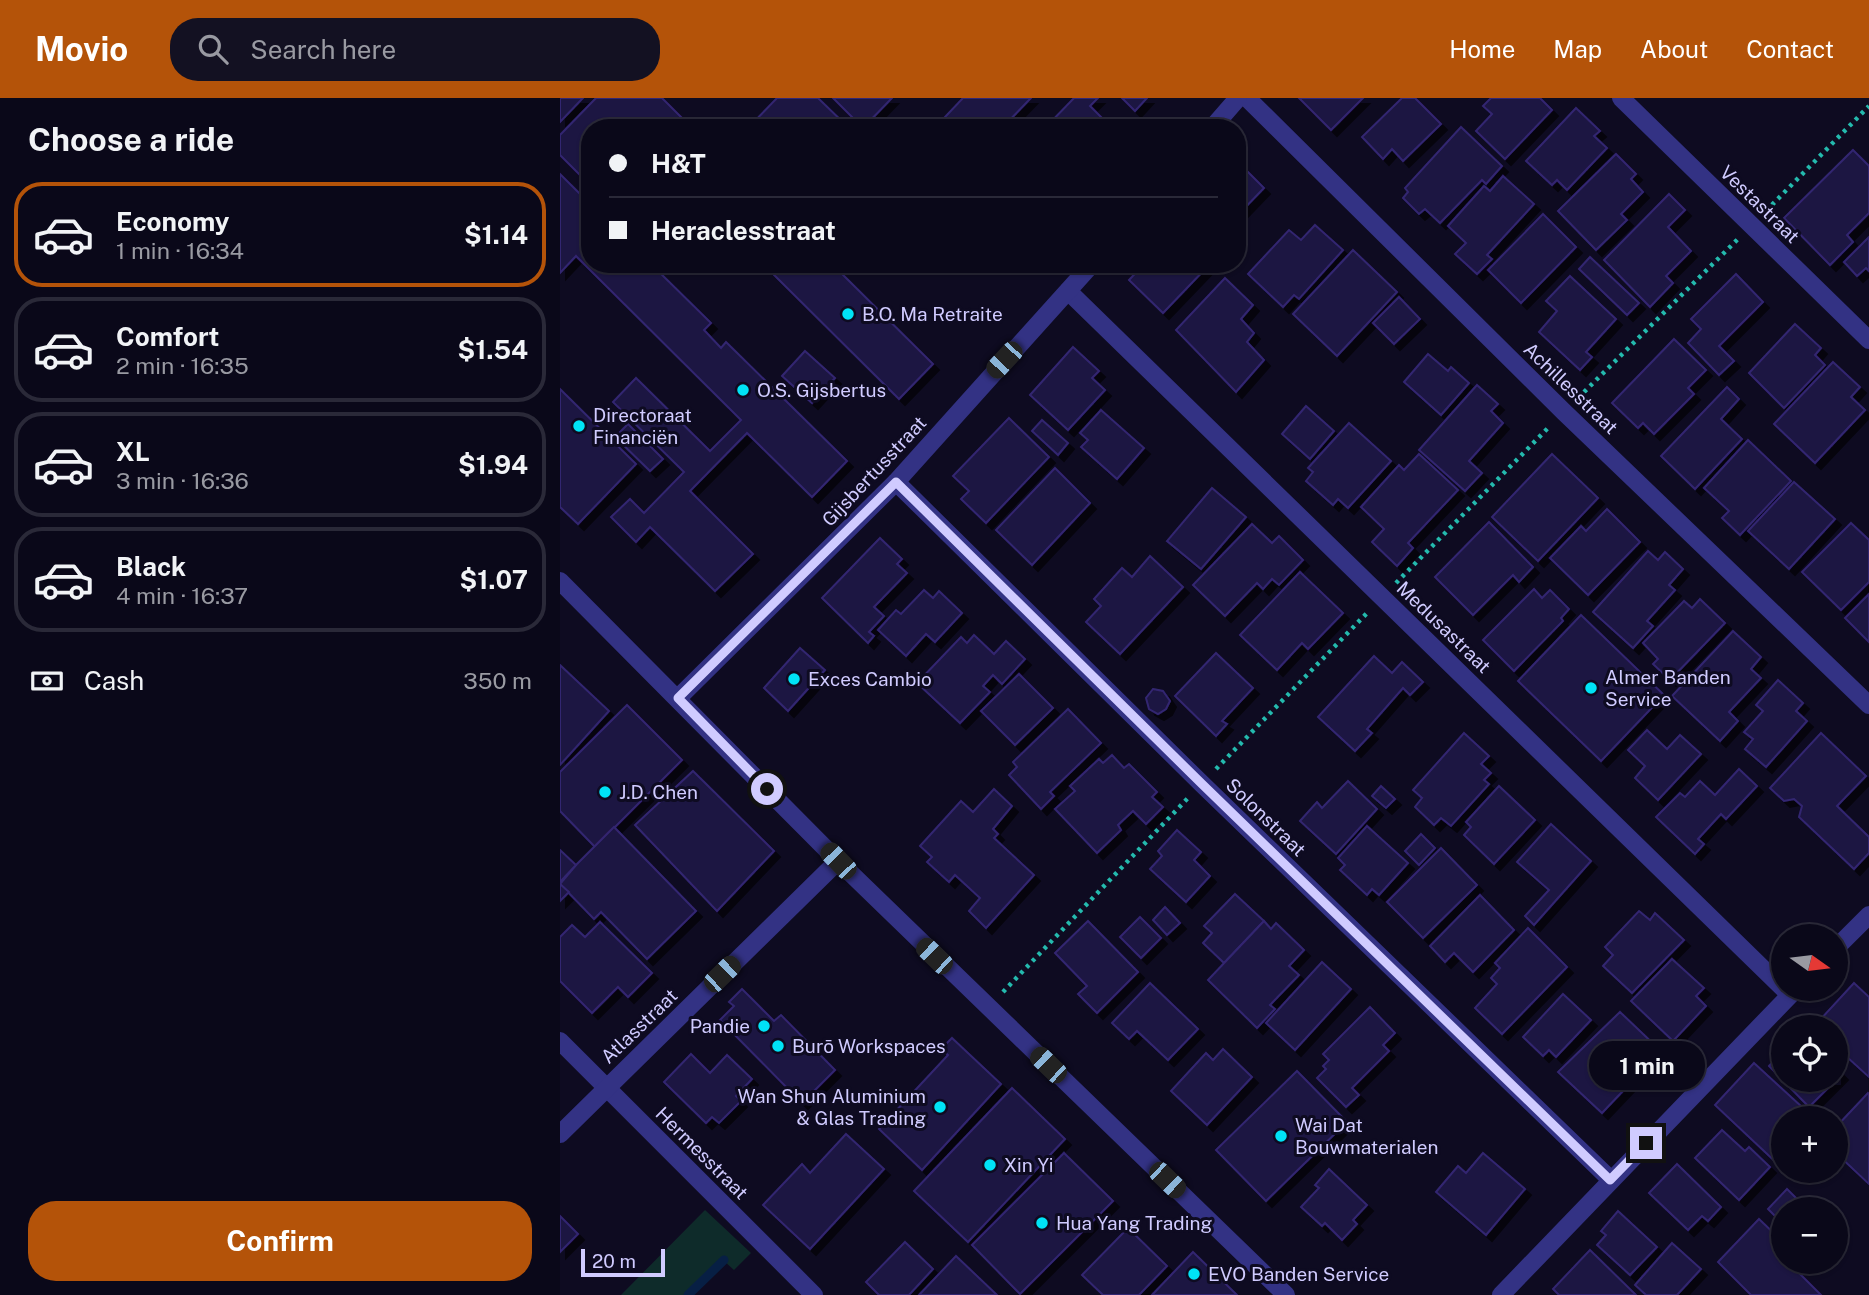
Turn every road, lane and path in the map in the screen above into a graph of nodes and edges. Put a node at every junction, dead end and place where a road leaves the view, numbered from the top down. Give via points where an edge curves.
1 (1238, 98) edge
2 (1247, 98) edge
3 (1621, 98) edge
4 (1869, 106) edge
5 (1220, 119) edge
6 (1752, 225) junction
7 (1084, 273) edge
8 (1068, 291) junction
9 (1869, 340) edge
10 (896, 482) junction
11 (560, 581) edge
12 (1383, 597) junction
13 (678, 698) junction
14 (1869, 705) edge
15 (1202, 784) junction
16 (838, 861) junction
17 (1869, 915) edge
18 (1848, 936) edge
19 (1771, 971) edge
20 (1784, 1001) edge
21 (988, 1007) junction
22 (560, 1041) edge
23 (607, 1087) junction
24 (560, 1134) edge
25 (1610, 1180) junction
26 (814, 1295) edge
27 (1286, 1295) edge
28 (1501, 1295) edge

1 - 5 street
2 - 14 street, Achillesstraat
3 - 6 street, Vestastraat
4 - 6 path
6 - 9 street, Vestastraat
7 - 8 street, Gijsbertusstraat
8 - 10 street, Gijsbertusstraat
8 - 12 street, Medusastraat
10 - 13 street, Gijsbertusstraat
10 - 15 street, Solonstraat
11 - 13 street
12 - 15 path
12 - 19 street, Medusastraat
13 - 16 street
15 - 21 path
15 - 25 street, Solonstraat
16 - 21 street
16 - 23 street, Atlasstraat
17 - 18 street
20 - 25 street
21 - 27 street
22 - 23 street, Hermesstraat
23 - 24 street, Atlasstraat
23 - 26 street, Hermesstraat
25 - 28 street

